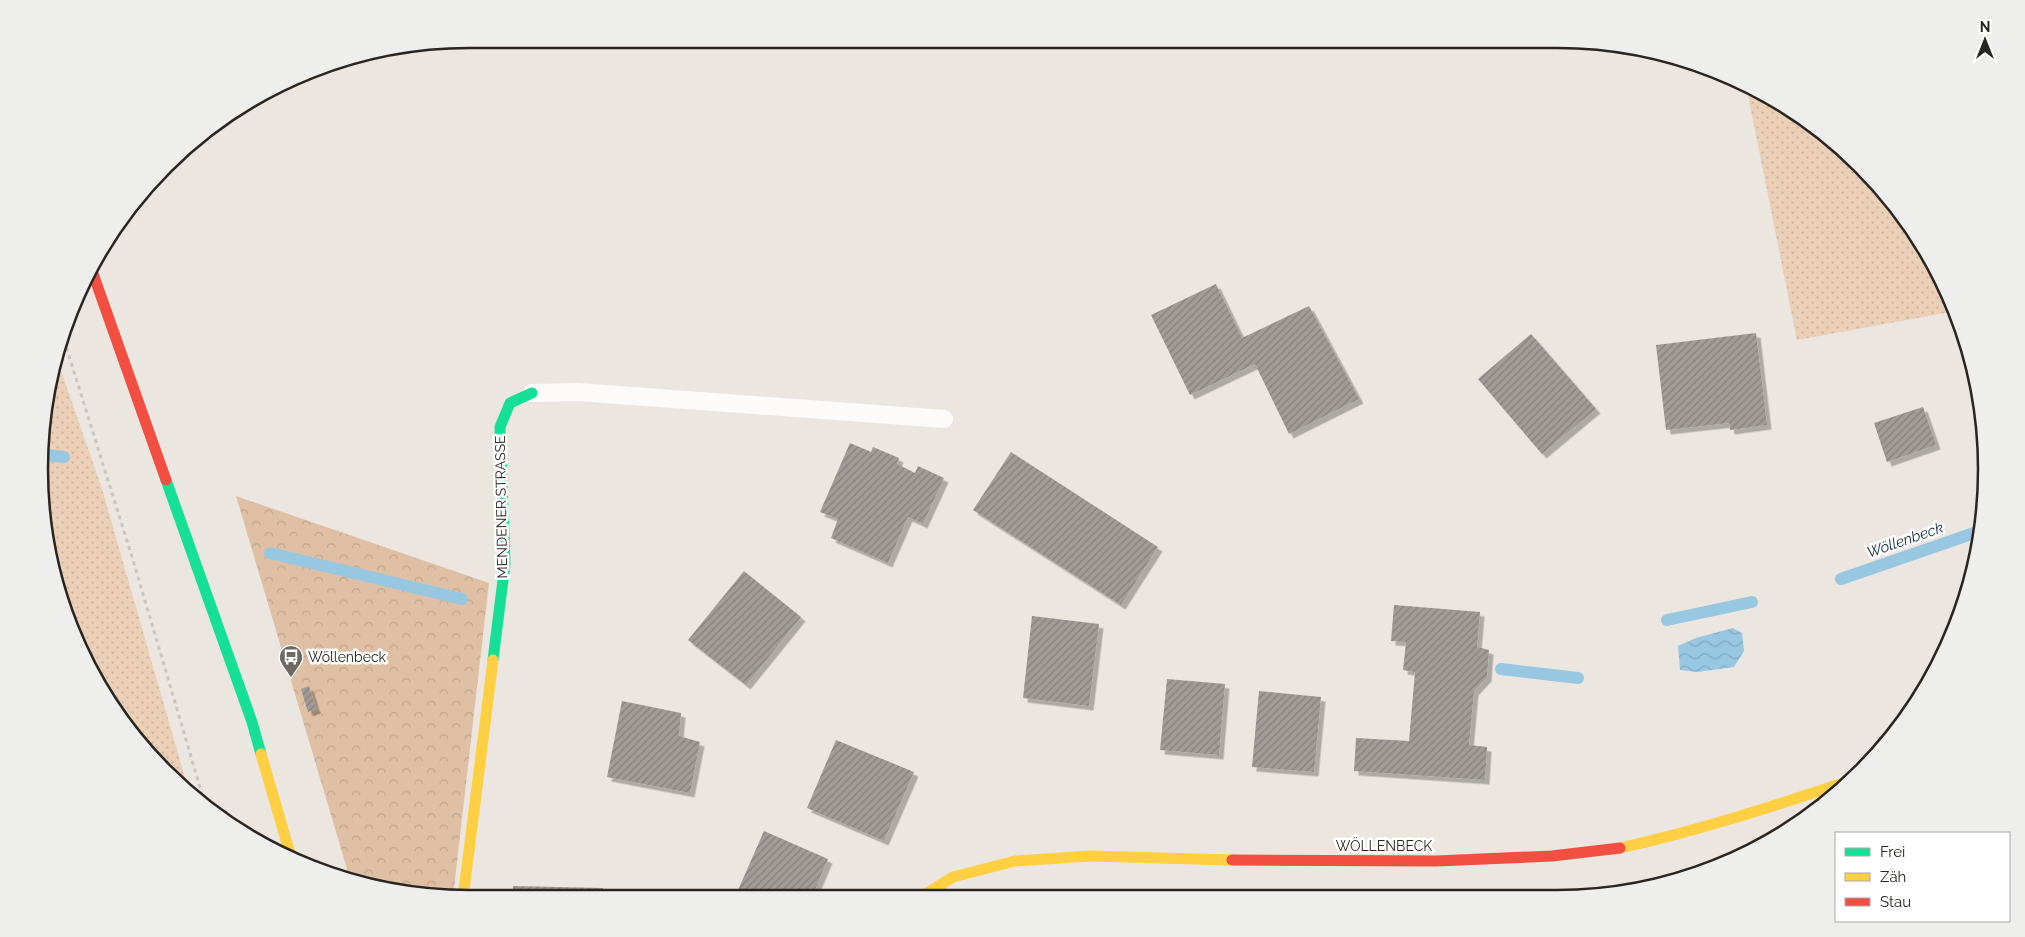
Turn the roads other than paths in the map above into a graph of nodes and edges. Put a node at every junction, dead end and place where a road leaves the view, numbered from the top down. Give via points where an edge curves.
1 (94, 276) edge
2 (532, 393) joint
3 (944, 419) dead end
4 (1832, 787) edge
5 (289, 849) edge
6 (465, 890) edge
7 (932, 890) edge

1 - 5 street via 252,722
2 - 3 lane, MENDENER STRASSE via 578,392
2 - 6 street, MENDENER STRASSE via 510,403 500,428 505,564
4 - 7 street, WÖLLENBECK via 1674,836 1607,851 1427,861 1090,856 1014,861 953,877

